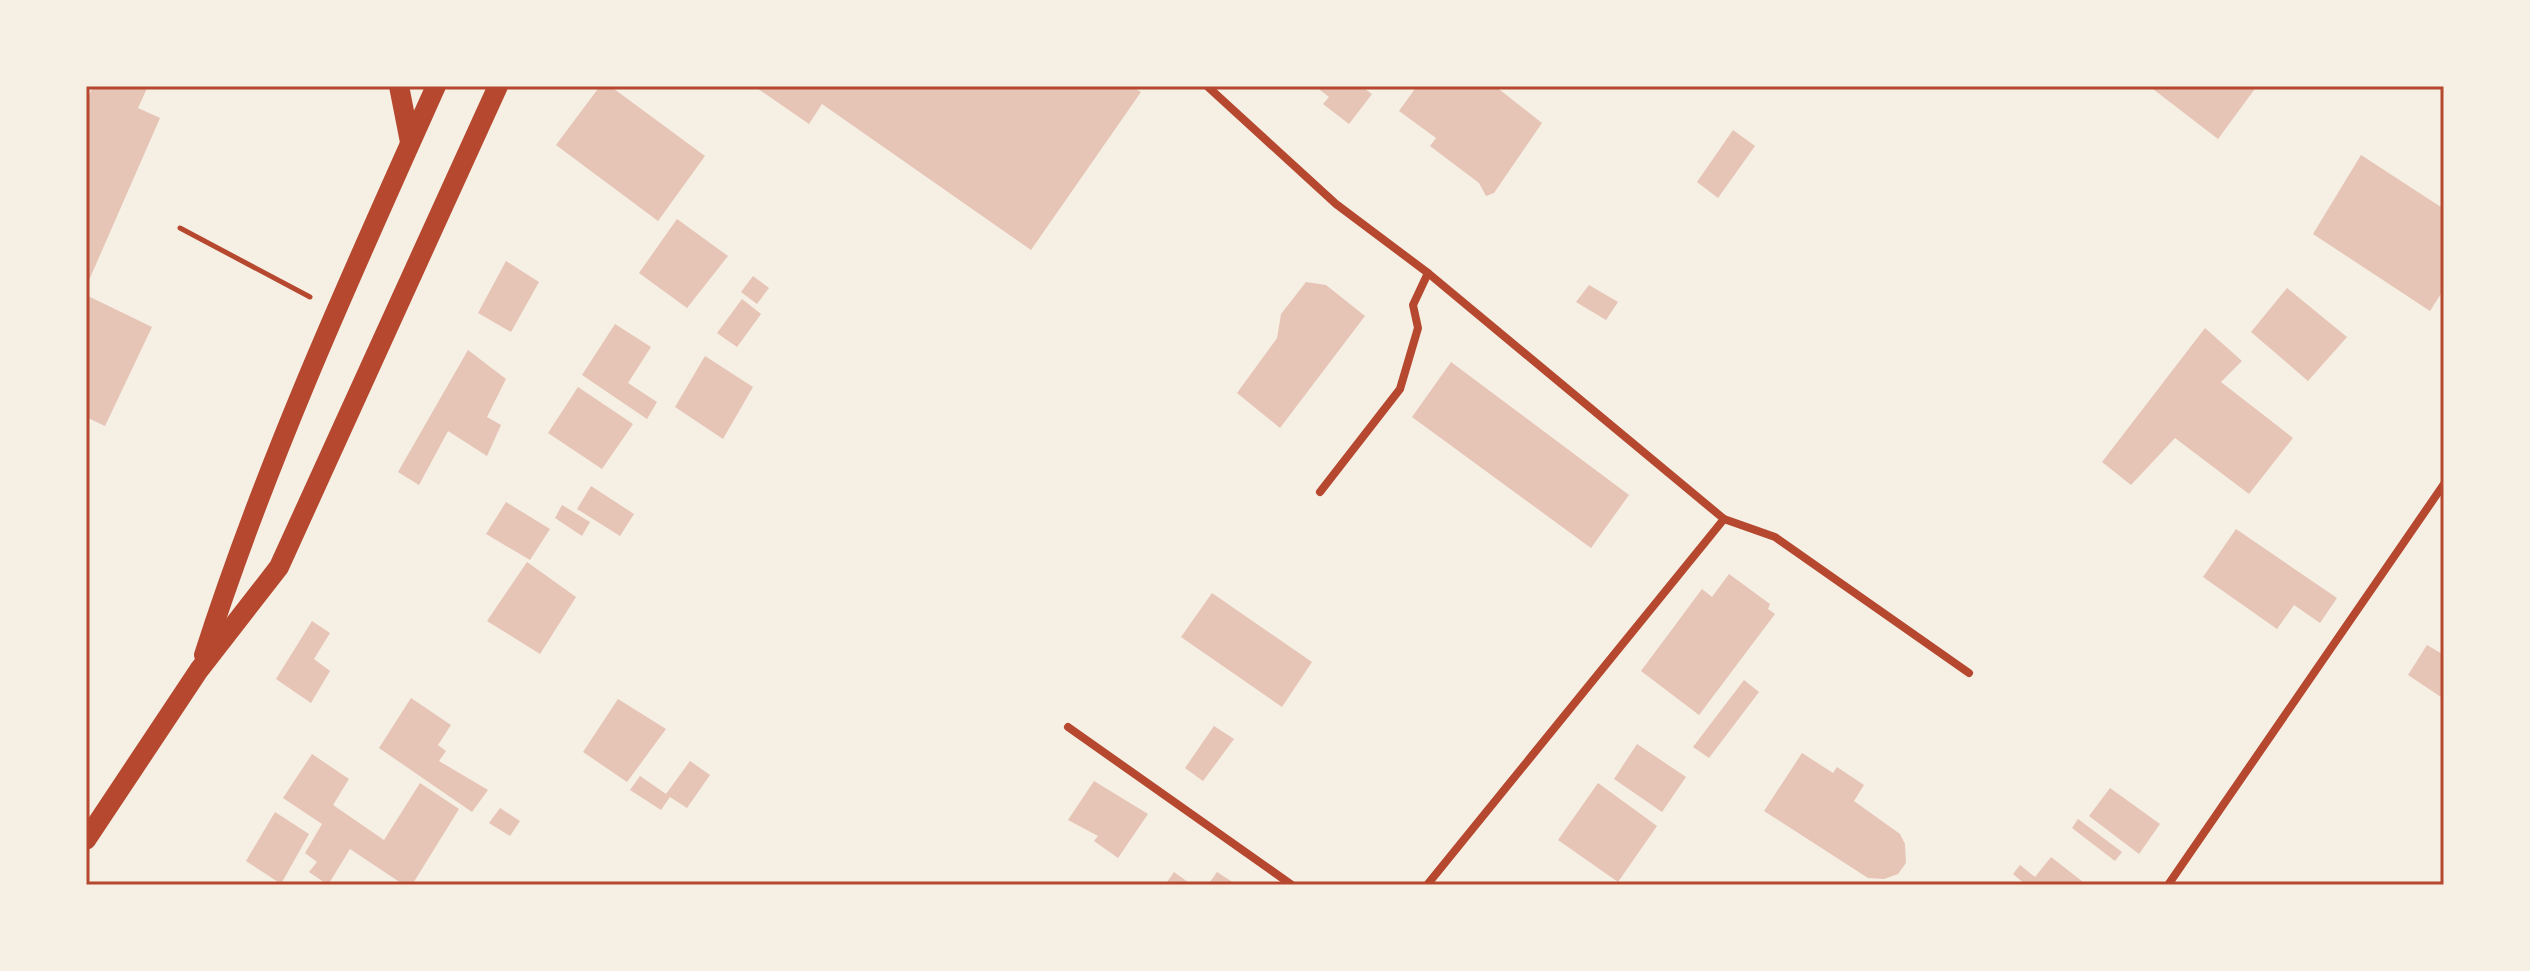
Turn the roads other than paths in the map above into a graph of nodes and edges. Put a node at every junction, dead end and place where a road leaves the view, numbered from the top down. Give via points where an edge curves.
1 (399, 86) edge
2 (436, 86) edge
3 (498, 86) edge
4 (1207, 86) edge
5 (410, 142) junction
6 (1428, 273) junction
7 (2444, 484) edge
8 (1320, 492) dead end
9 (1724, 519) junction
10 (199, 670) junction
11 (1969, 673) dead end
12 (1068, 727) dead end
13 (86, 840) edge
14 (1292, 885) edge
15 (1427, 885) edge
16 (2168, 885) edge

1 - 5 main road
2 - 5 main road
3 - 10 main road via 279,567
4 - 6 street via 1336,204
5 - 10 main road via 241,541
6 - 8 street via 1413,305 1418,328 1400,389
6 - 9 street
7 - 16 street
9 - 11 street via 1775,537
9 - 15 street
10 - 13 main road
12 - 14 street

